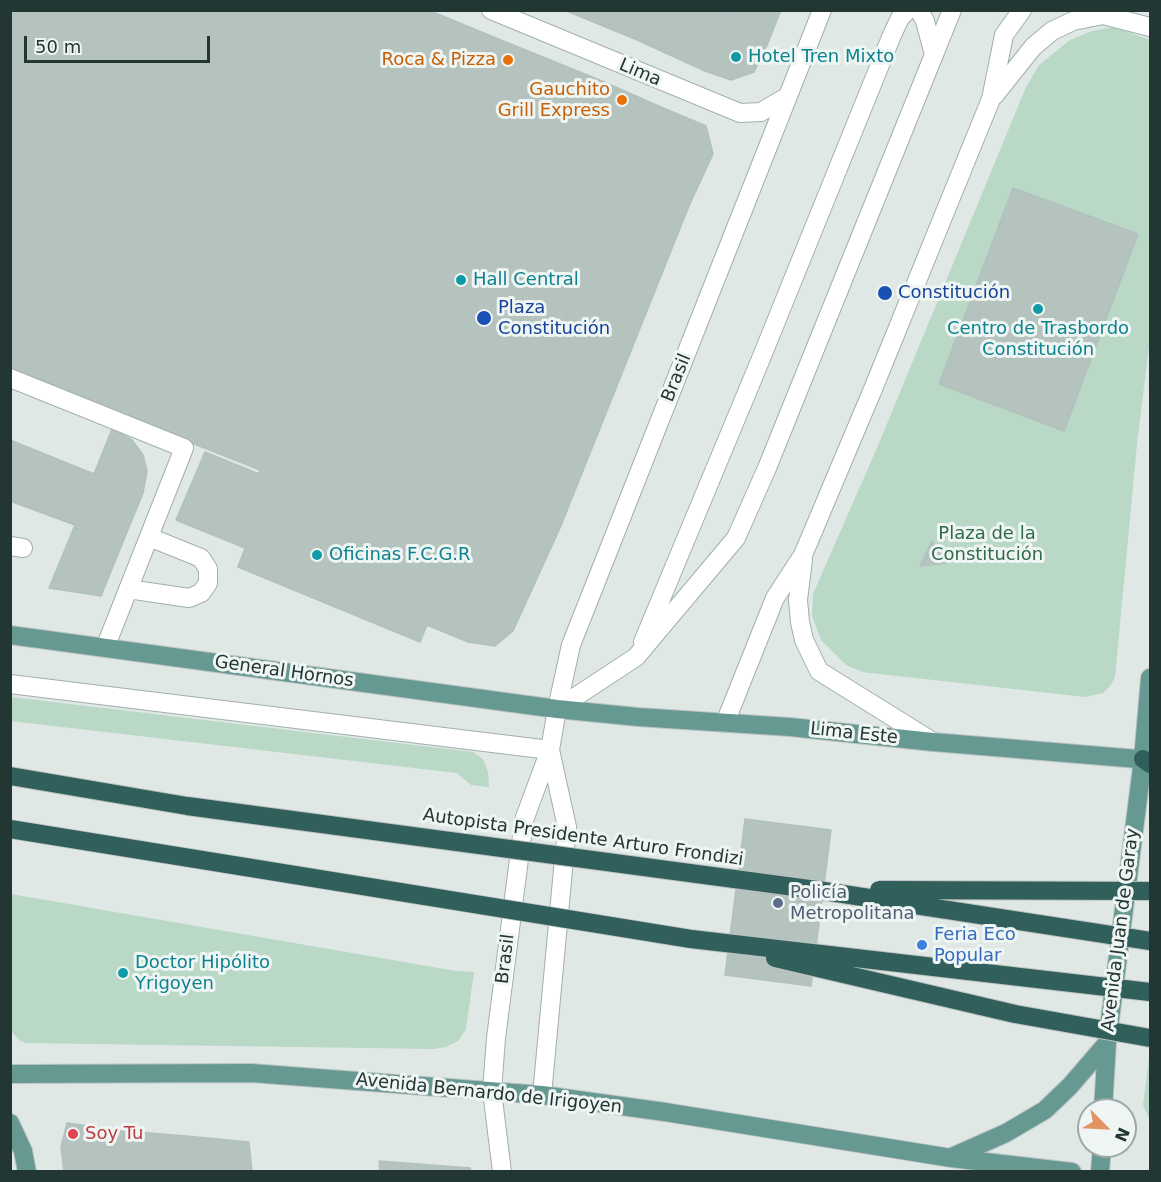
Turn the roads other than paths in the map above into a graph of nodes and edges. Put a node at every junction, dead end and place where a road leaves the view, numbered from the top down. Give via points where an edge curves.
1 (491, 10) edge
2 (822, 10) edge
3 (908, 10) edge
4 (919, 10) edge
5 (952, 10) edge
6 (1022, 10) edge
7 (1150, 27) edge
8 (934, 55) junction
9 (788, 96) junction
10 (991, 99) junction
11 (10, 378) edge
12 (149, 537) junction
13 (803, 555) junction
14 (128, 589) junction
15 (10, 635) edge
16 (105, 648) junction
17 (636, 657) junction
18 (1150, 678) edge
19 (10, 684) edge
20 (557, 709) junction
21 (725, 723) junction
22 (933, 742) junction
23 (550, 750) junction
24 (1148, 761) edge
25 (10, 776) edge
26 (10, 829) edge
27 (817, 890) junction
28 (1049, 891) junction
29 (1150, 891) edge
30 (1150, 901) edge
31 (691, 939) junction
32 (1150, 941) edge
33 (1150, 992) edge
34 (1150, 1038) edge
35 (1107, 1043) junction
36 (10, 1074) edge
37 (492, 1091) junction
38 (542, 1095) junction
39 (1104, 1098) edge
40 (10, 1124) edge
41 (951, 1158) junction
42 (27, 1172) edge
43 (502, 1172) edge
44 (1072, 1172) edge

1 - 9 street, Lima via 740,113 761,112
2 - 9 street, Brasil
3 - 17 street via 892,35
4 - 8 street
5 - 8 street
6 - 10 street via 1004,35
7 - 10 street via 1103,15 1073,21 1052,31 1033,47
8 - 17 street via 736,538
9 - 20 street, Brasil via 571,645
10 - 13 street
11 - 12 street via 184,448
12 - 14 street
12 - 14 street via 201,558 208,569 208,583 201,593 189,598
13 - 21 street via 775,598
13 - 22 street via 800,622 819,671
14 - 16 street
15 - 16 main road, General Hornos
16 - 20 main road, General Hornos
17 - 20 street
18 - 24 main road, Avenida Juan de Garay
19 - 23 street
20 - 21 main road, Lima Este
20 - 23 street, Brasil
21 - 22 main road, Lima Este
22 - 24 main road, Lima Este
23 - 37 street, Brasil via 524,820
23 - 38 street, Brasil via 567,827
24 - 35 main road, Avenida Juan de Garay
25 - 27 highway, Autopista Presidente Arturo Frondizi, bridge via 187,806
26 - 31 highway, bridge
27 - 28 highway, bridge
27 - 32 highway, Autopista Presidente Arturo Frondizi, bridge
28 - 29 highway, bridge
28 - 30 highway, bridge
31 - 33 highway, bridge
31 - 34 highway, bridge via 1015,1014
35 - 39 main road, Avenida Juan de Garay
35 - 41 main road via 1059,1098 1034,1118
36 - 37 main road, Avenida Bernardo de Irigoyen via 251,1073
37 - 38 main road, Avenida Bernardo de Irigoyen
37 - 43 street, Brasil
38 - 41 main road, Avenida Bernardo de Irigoyen
40 - 42 main road via 23,1150
41 - 44 main road, Avenida Bernardo de Irigoyen

